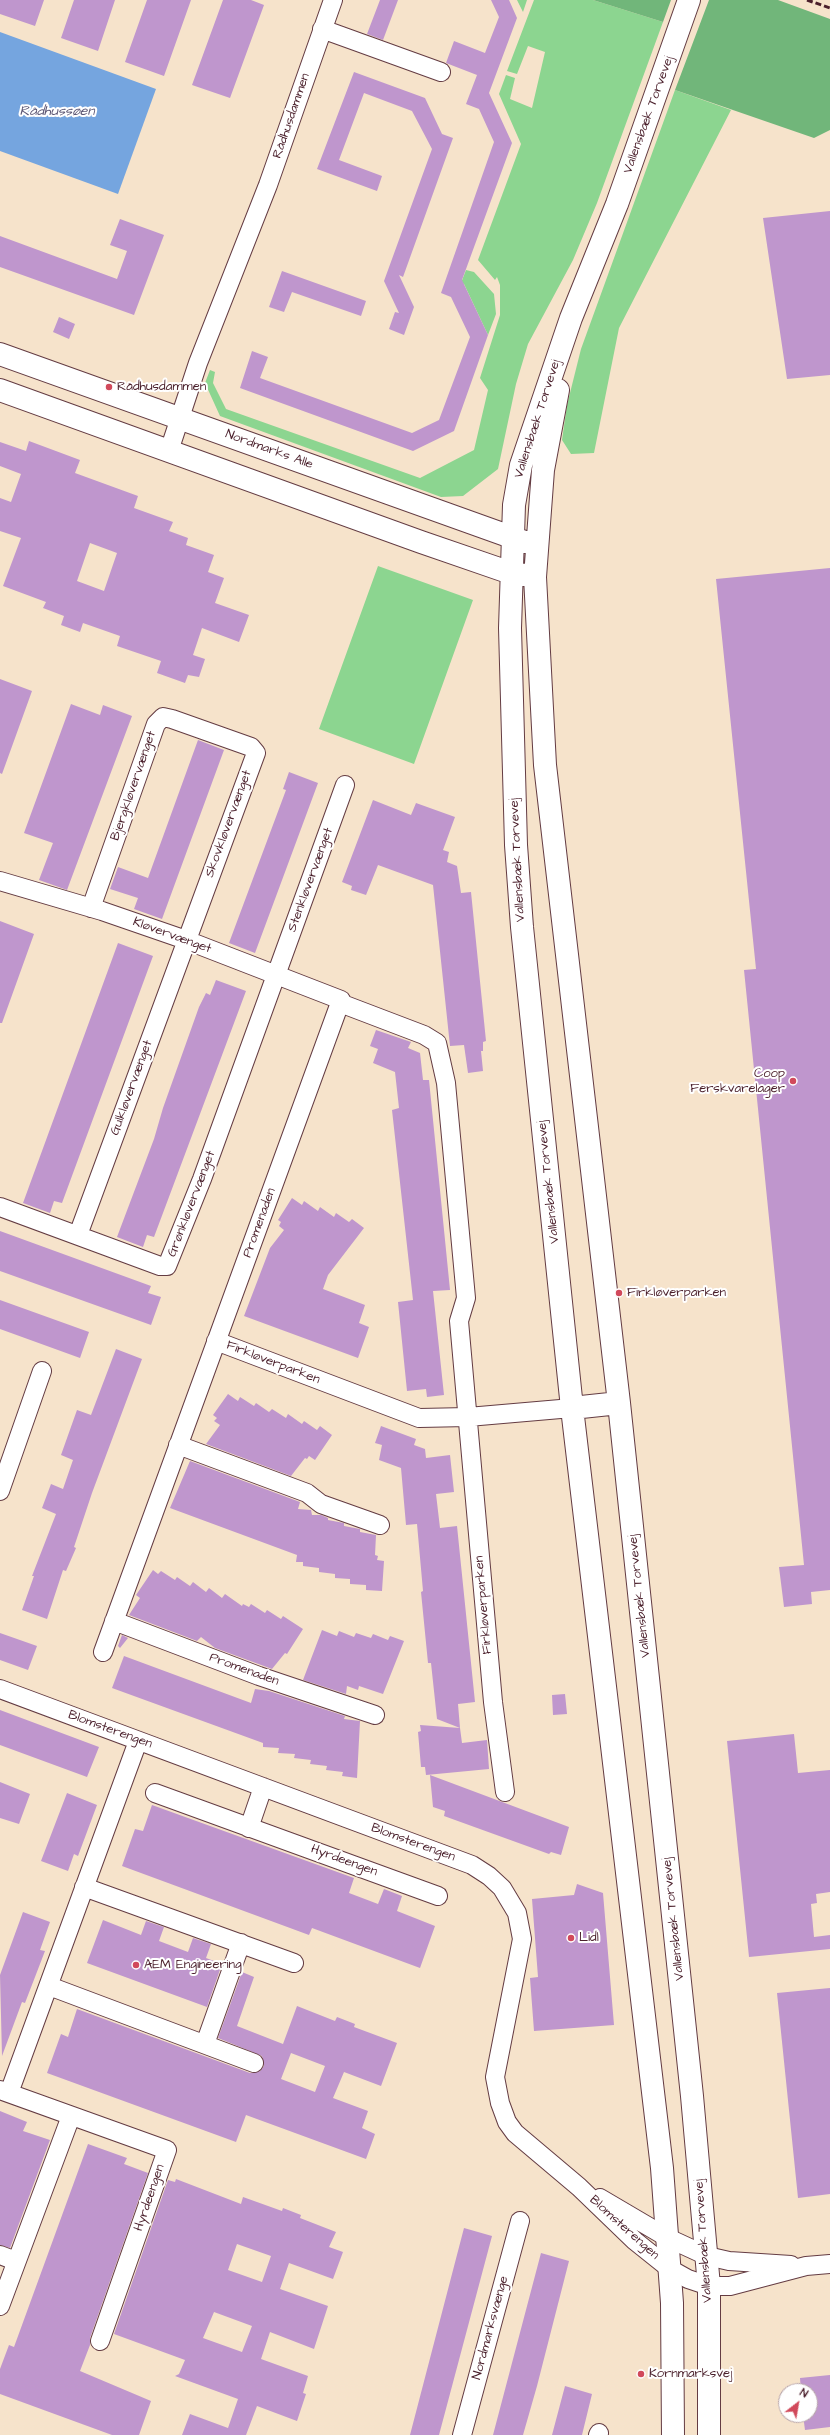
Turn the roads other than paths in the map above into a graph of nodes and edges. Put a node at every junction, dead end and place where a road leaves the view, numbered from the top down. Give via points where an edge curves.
1 (333, 0) edge
2 (689, 0) edge
3 (322, 28) junction
4 (441, 72) dead end
5 (571, 318) junction
6 (0, 354) edge
7 (0, 390) edge
8 (179, 418) junction
9 (169, 451) junction
10 (512, 538) junction
11 (537, 547) junction
12 (511, 573) junction
13 (535, 577) junction
14 (213, 732) joint
15 (345, 785) dead end
16 (0, 881) edge
17 (91, 908) junction
18 (186, 940) junction
19 (276, 975) junction
20 (341, 1002) junction
21 (0, 1207) edge
22 (78, 1235) junction
23 (216, 1341) junction
24 (42, 1371) dead end
25 (619, 1403) junction
26 (572, 1408) junction
27 (468, 1417) junction
28 (178, 1445) junction
29 (0, 1490) edge
30 (380, 1525) dead end
31 (114, 1621) junction
32 (103, 1652) dead end
33 (0, 1690) edge
34 (375, 1715) dead end
35 (138, 1741) junction
36 (263, 1787) junction
37 (505, 1792) dead end
38 (155, 1793) dead end
39 (249, 1828) junction
40 (84, 1887) junction
41 (438, 1896) dead end
42 (241, 1943) junction
43 (294, 1963) dead end
44 (49, 1986) junction
45 (205, 2044) junction
46 (254, 2063) dead end
47 (4, 2092) edge
48 (71, 2116) junction
49 (579, 2187) junction
50 (520, 2220) dead end
51 (668, 2238) junction
52 (707, 2256) junction
53 (8, 2258) edge
54 (830, 2264) edge
55 (806, 2266) junction
56 (670, 2269) junction
57 (709, 2286) junction
58 (0, 2306) edge
59 (100, 2341) dead end
60 (462, 2435) edge
61 (673, 2435) edge
62 (709, 2435) edge

1 - 3 street, Rådhusdammen
2 - 5 street, Vallensbæk Torvevej via 617,204
3 - 4 street
3 - 8 street, Rådhusdammen via 268,185
5 - 10 street, Vallensbæk Torvevej via 521,465 514,505
5 - 11 street, Vallensbæk Torvevej via 543,470
6 - 8 street, Nordmarks Alle
7 - 9 street
8 - 9 street, Rådhusdammen
8 - 10 street, Nordmarks Alle
9 - 12 street
10 - 11 street, Nordmarks Alle
10 - 12 street, Vallensbæk Torvevej
11 - 13 street, Vallensbæk Torvevej
12 - 13 street
12 - 26 street, Vallensbæk Torvevej via 516,853
13 - 25 street, Vallensbæk Torvevej via 546,772
14 - 17 street, Bjergkløvervænget via 163,718 156,724
14 - 18 street, Skovkløvervænget via 251,747 256,753
15 - 19 street, Stenkløvervænget
16 - 17 street, Kløvervænget
17 - 18 street, Kløvervænget
18 - 19 street, Kløvervænget
18 - 22 street, Gulkløvervænget
19 - 20 street, Kløvervænget
19 - 22 street, Grønkløvervænget via 167,1266 160,1266
20 - 23 street, Promenaden
20 - 27 street, Firkløverparken via 424,1035 437,1043 446,1083 466,1298 459,1321
21 - 22 street, Grønkløvervænget
23 - 27 street, Firkløverparken via 419,1418
23 - 28 street, Promenaden
24 - 29 street
25 - 26 street
25 - 52 street, Vallensbæk Torvevej
26 - 27 street, Firkløverparken
26 - 51 street, Vallensbæk Torvevej via 628,1872
27 - 37 street, Firkløverparken via 493,1702
28 - 30 street via 307,1493 321,1504
28 - 31 street, Promenaden
31 - 32 street, Promenaden
31 - 34 street, Promenaden via 266,1678
33 - 35 street, Blomsterengen
35 - 36 street, Blomsterengen
35 - 40 street, Hyrdeengen
36 - 39 street
36 - 49 street, Blomsterengen via 472,1865 502,1888 517,1913 522,1939 495,2077 500,2103 507,2122 515,2133
38 - 39 street, Hyrdeengen
39 - 41 street, Hyrdeengen
40 - 42 street
40 - 44 street, Hyrdeengen
42 - 43 street
42 - 45 street
44 - 45 street
44 - 47 street, Hyrdeengen
45 - 46 street
47 - 48 street, Hyrdeengen
48 - 53 street
48 - 59 street, Hyrdeengen via 167,2150
49 - 51 street, Blomsterengen
49 - 56 street, Blomsterengen via 631,2237
50 - 60 street, Nordmarksvænge
51 - 52 street, Blomsterengen
51 - 56 street, Vallensbæk Torvevej
52 - 55 street via 729,2261
52 - 57 street, Vallensbæk Torvevej
53 - 58 street
54 - 55 street
55 - 57 street via 739,2284
56 - 57 street, Blomsterengen
56 - 61 street, Vallensbæk Torvevej
57 - 62 street, Vallensbæk Torvevej

